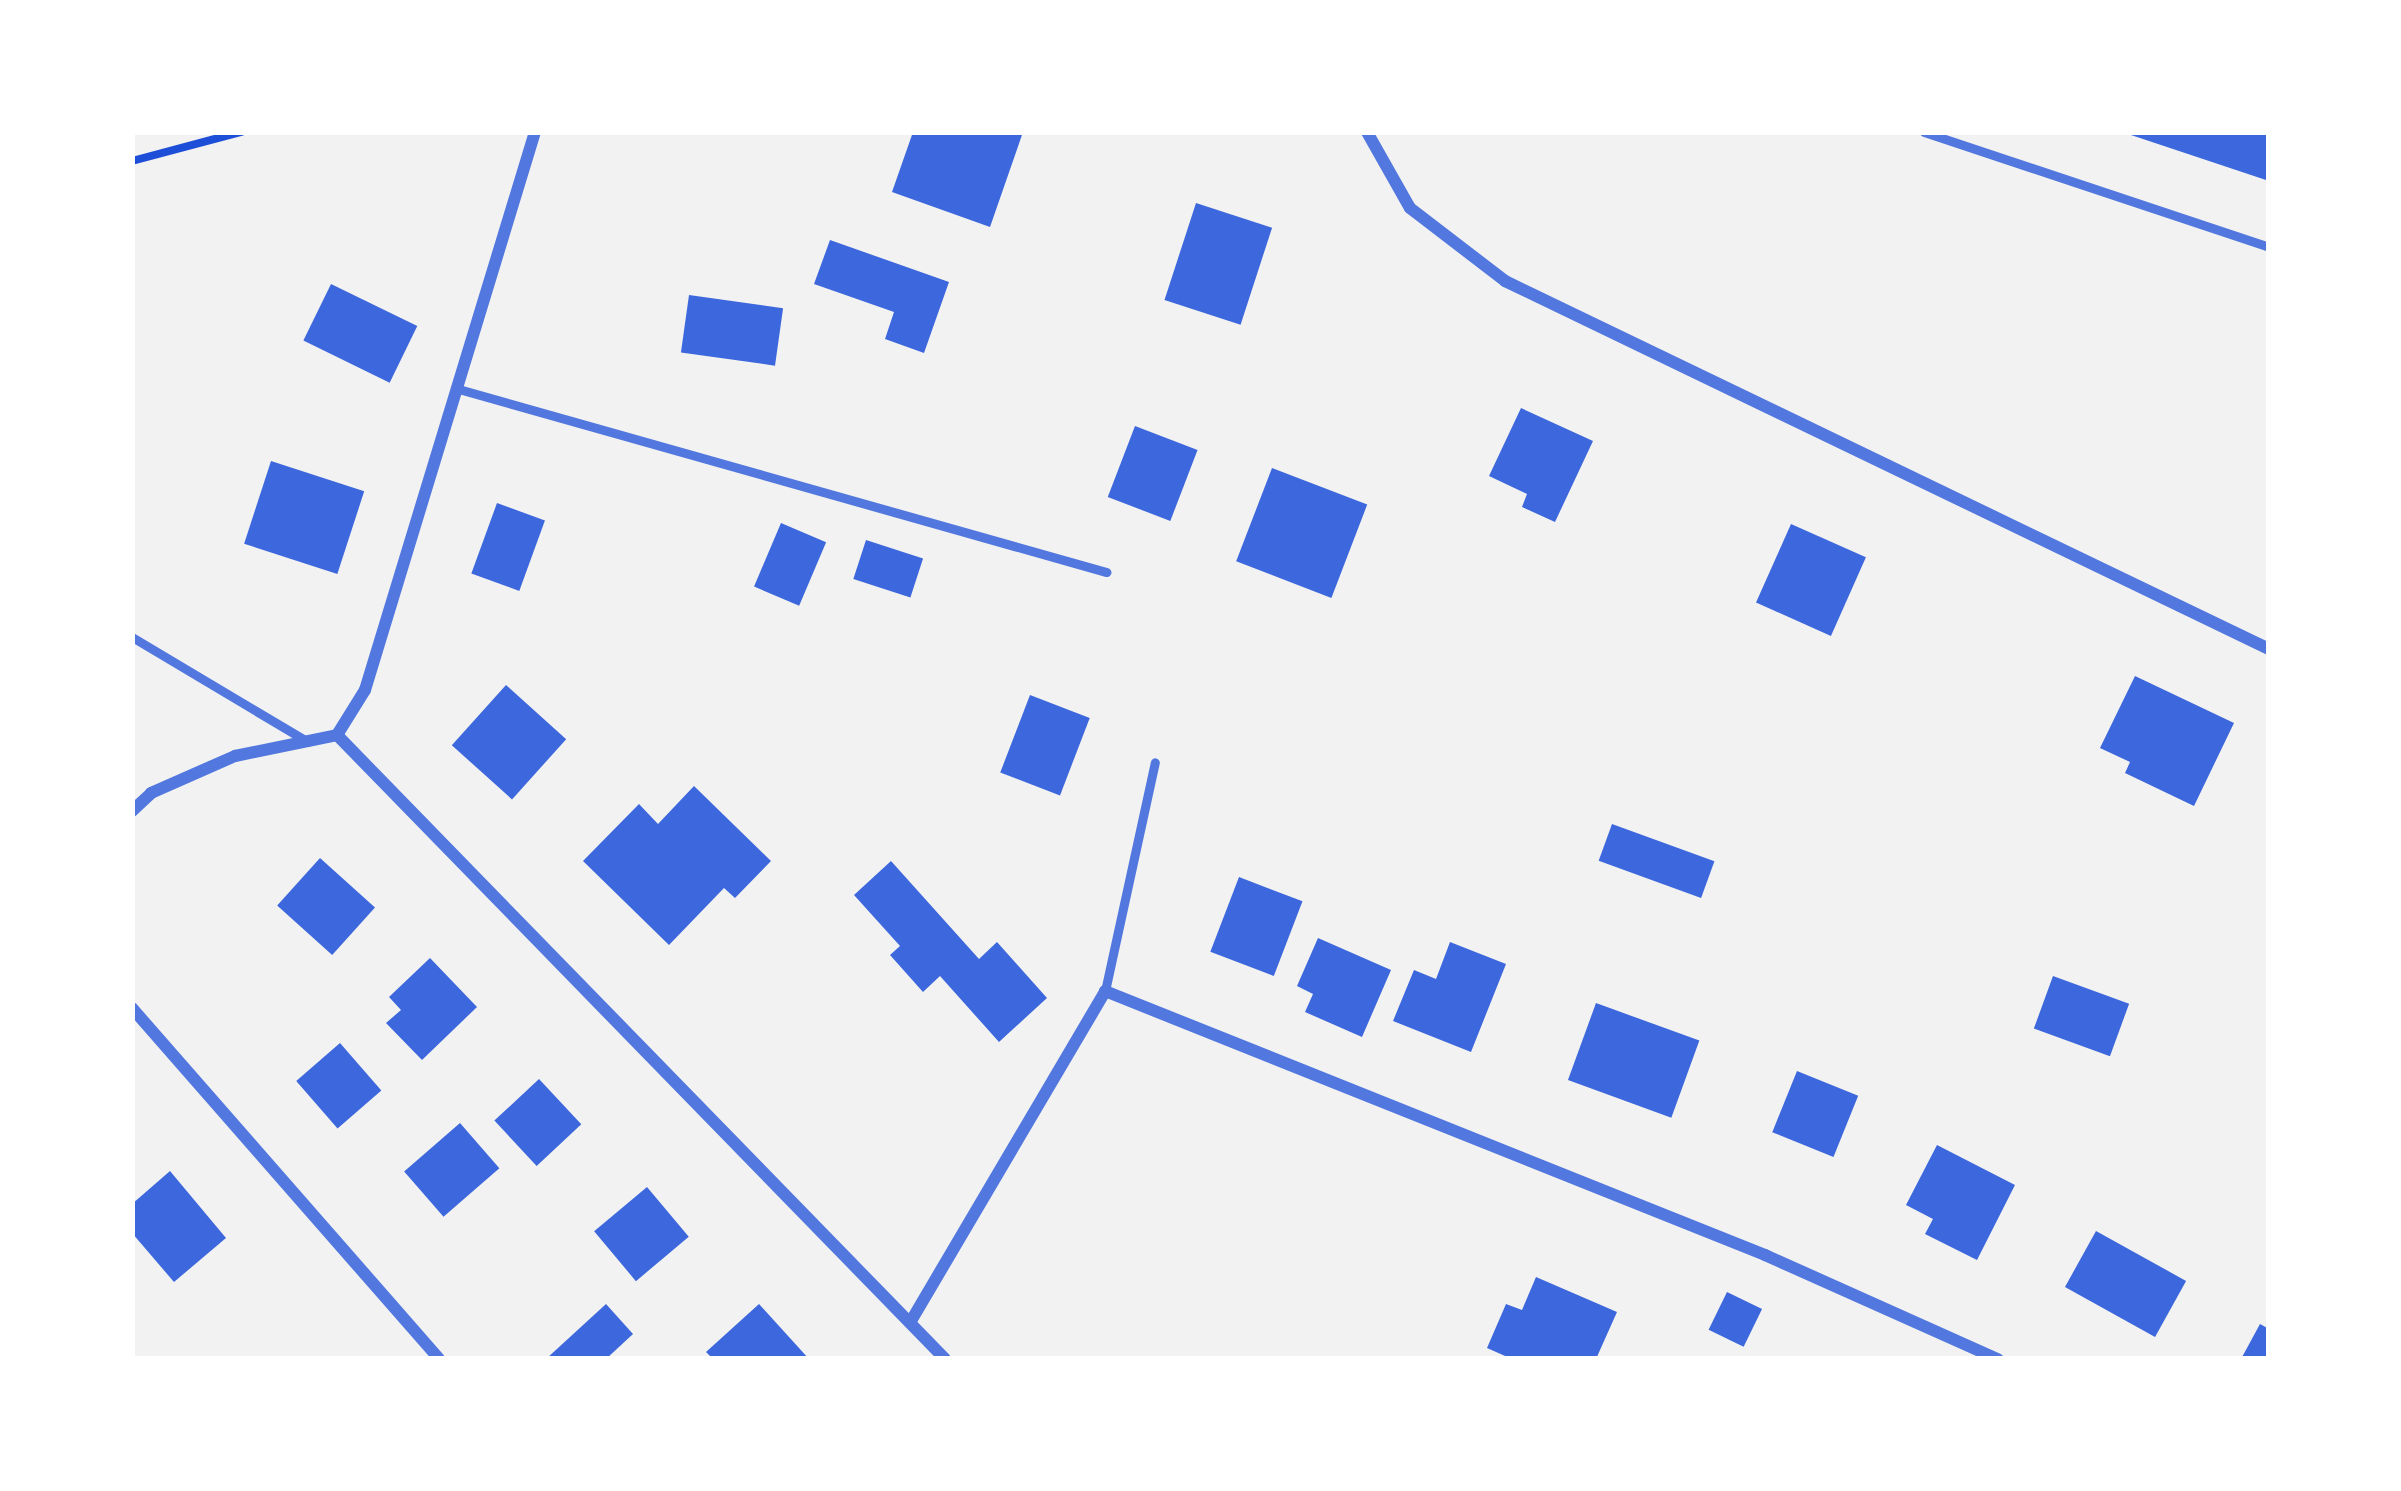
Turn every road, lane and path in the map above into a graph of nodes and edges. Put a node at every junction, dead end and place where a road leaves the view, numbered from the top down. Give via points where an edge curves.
1 (241, 132) edge
2 (535, 132) edge
3 (1367, 132) edge
4 (1924, 132) edge
5 (132, 161) edge
6 (2269, 247) edge
7 (454, 388) junction
8 (1106, 572) dead end
9 (132, 637) edge
10 (2269, 649) edge
11 (337, 736) junction
12 (308, 742) junction
13 (1155, 762) dead end
14 (132, 811) edge
15 (1105, 991) junction
16 (132, 1008) edge
17 (911, 1321) junction
18 (439, 1359) edge
19 (945, 1359) edge
20 (1998, 1359) edge

1 - 5 path
2 - 7 street
3 - 10 street via 1409,208 1504,281
4 - 6 lane
7 - 8 lane
7 - 11 street via 365,690
9 - 12 lane
11 - 12 street
11 - 17 street
12 - 14 street via 235,756 152,793
13 - 15 lane
15 - 17 street
15 - 20 street via 1765,1255
16 - 18 street
17 - 19 street

